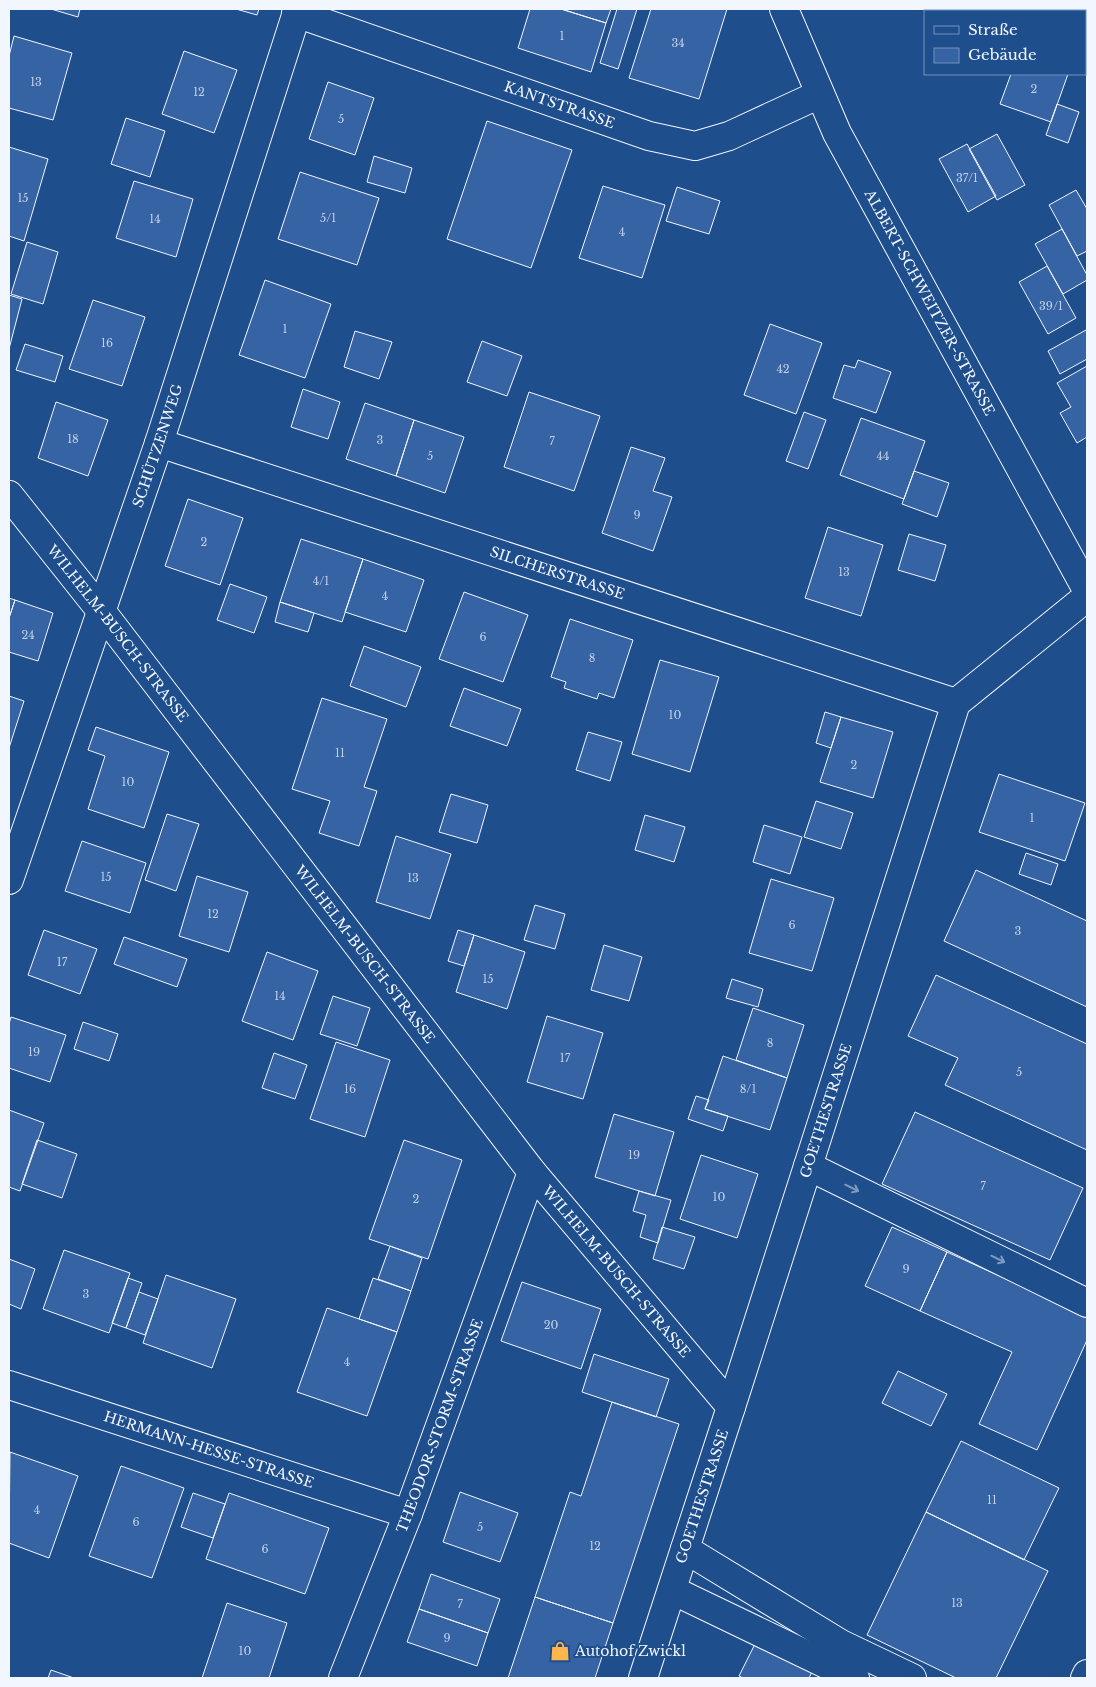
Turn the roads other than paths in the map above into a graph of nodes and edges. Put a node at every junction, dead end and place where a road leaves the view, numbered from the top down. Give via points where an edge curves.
1 (784, 9) edge
2 (297, 11) edge
3 (820, 94) junction
4 (159, 443) junction
5 (9, 495) edge
6 (1087, 590) edge
7 (1087, 597) edge
8 (102, 612) junction
9 (956, 703) junction
10 (9, 880) edge
11 (808, 1166) junction
12 (532, 1172) junction
13 (1087, 1303) edge
14 (9, 1384) edge
15 (731, 1408) junction
16 (408, 1514) junction
17 (685, 1549) junction
18 (672, 1590) junction
19 (1087, 1674) edge
20 (343, 1678) edge
21 (643, 1678) edge
22 (855, 1678) edge
23 (912, 1678) edge
24 (1085, 1678) edge

1 - 3 street, ALBERT-SCHWEITZER-STRASSE
2 - 3 street, KANTSTRASSE via 649,136 696,146 729,136
2 - 4 street, SCHÜTZENWEG
3 - 6 street, ALBERT-SCHWEITZER-STRASSE via 837,133
4 - 8 street, SCHÜTZENWEG
4 - 9 street, SILCHERSTRASSE
5 - 8 street, WILHELM-BUSCH-STRASSE
7 - 9 street
8 - 10 street, SCHÜTZENWEG
8 - 12 street, WILHELM-BUSCH-STRASSE
9 - 11 street, GOETHESTRASSE
11 -> 13 street
11 - 15 street, GOETHESTRASSE
12 - 15 street, WILHELM-BUSCH-STRASSE
12 - 16 street, THEODOR-STORM-STRASSE
14 - 16 street, HERMANN-HESSE-STRASSE
15 - 17 street, GOETHESTRASSE
16 - 20 street, THEODOR-STORM-STRASSE
17 - 18 street, GOETHESTRASSE
17 - 23 street via 841,1644
18 - 21 street, GOETHESTRASSE
18 - 22 street
19 - 24 street

